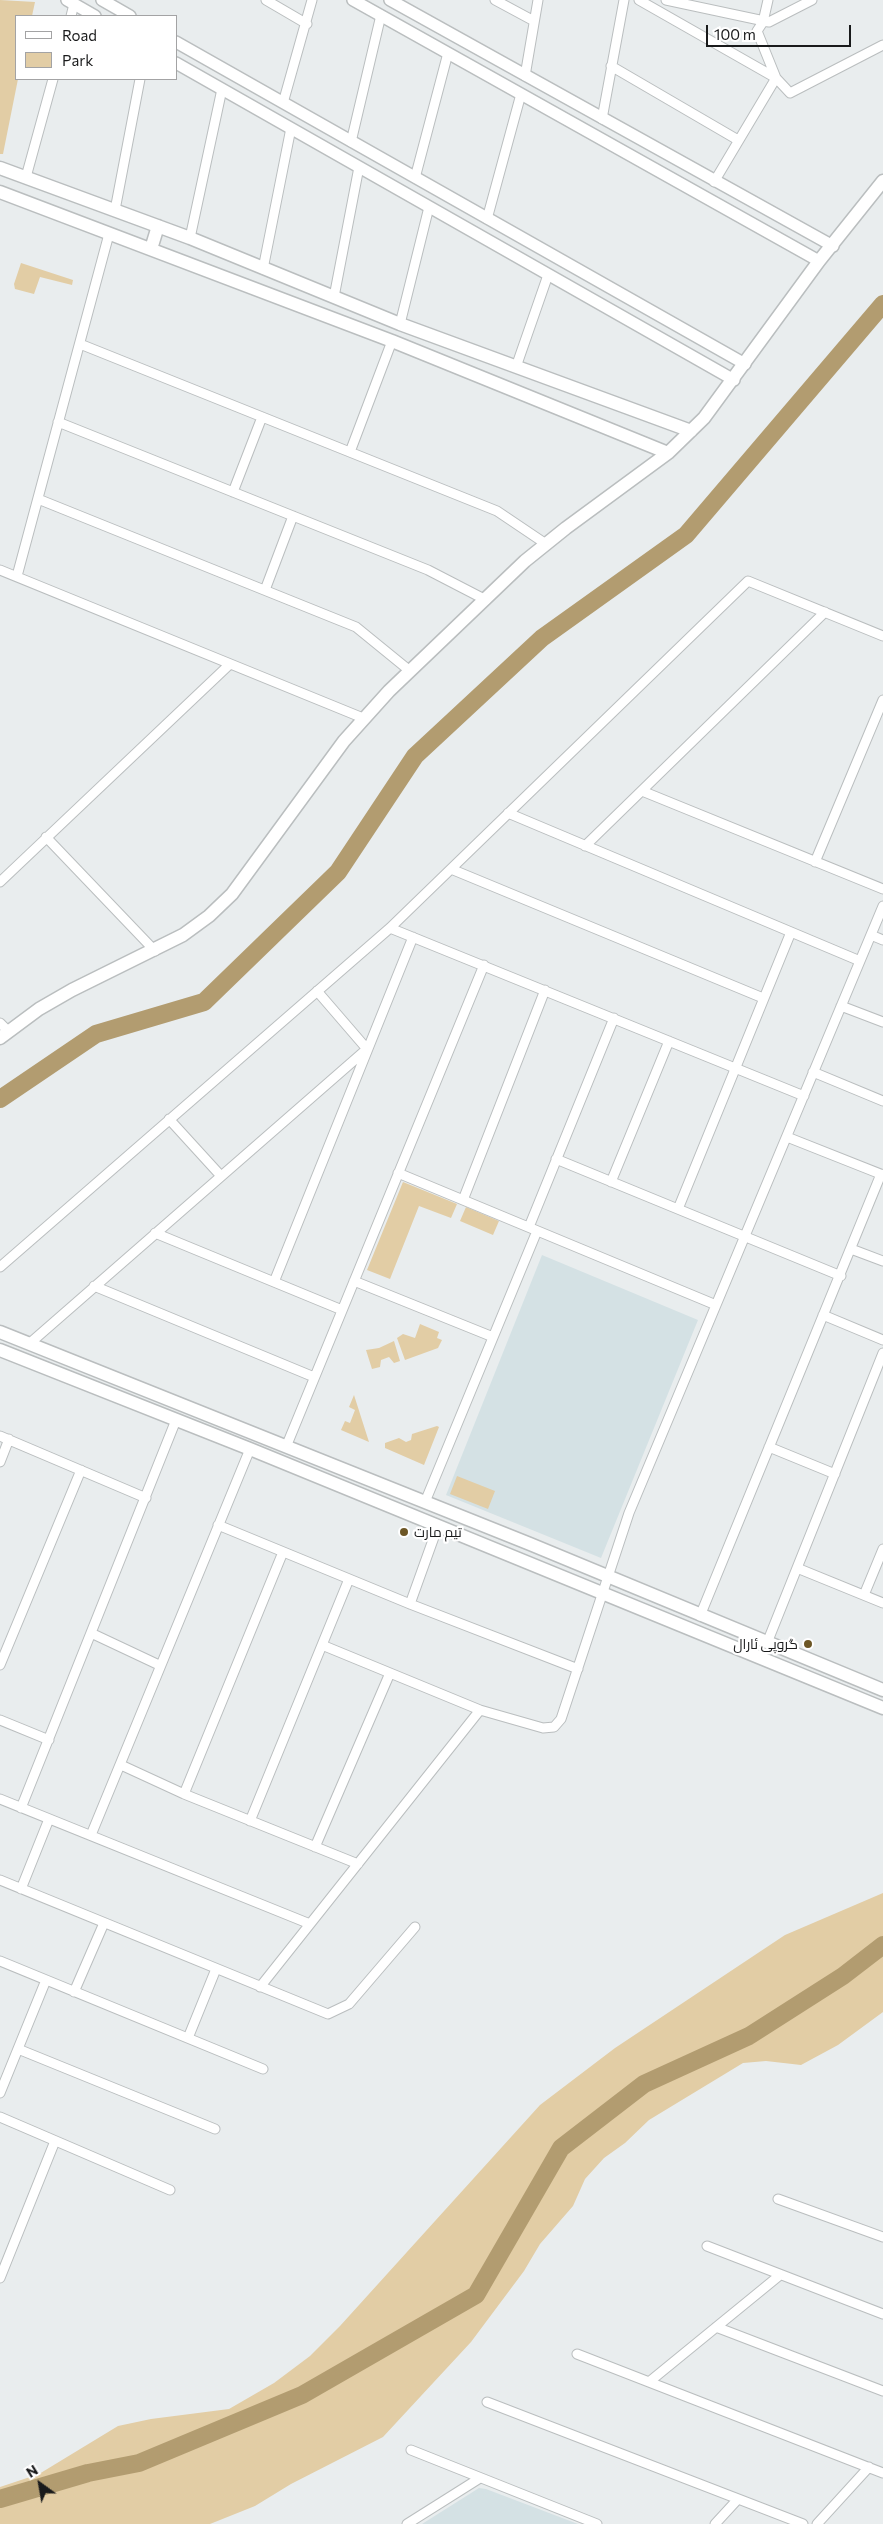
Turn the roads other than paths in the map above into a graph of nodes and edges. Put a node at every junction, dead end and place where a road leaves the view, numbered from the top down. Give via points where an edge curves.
1 (102, 0) edge
2 (266, 0) edge
3 (312, 0) edge
4 (353, 0) edge
5 (390, 0) edge
6 (495, 0) edge
7 (538, 0) edge
8 (624, 0) edge
9 (639, 0) edge
10 (666, 0) edge
11 (768, 0) edge
12 (812, 0) edge
13 (70, 2) edge
14 (695, 3) edge
15 (71, 15) edge
16 (93, 15) edge
17 (128, 15) edge
18 (381, 15) junction
19 (534, 21) junction
20 (429, 22) junction
21 (764, 22) junction
22 (307, 24) junction
23 (421, 38) junction
24 (178, 43) edge
25 (883, 45) edge
26 (448, 53) junction
27 (178, 64) edge
28 (611, 66) junction
29 (525, 76) junction
30 (776, 78) junction
31 (53, 80) edge
32 (140, 80) edge
33 (222, 89) junction
34 (521, 94) junction
35 (283, 103) junction
36 (602, 119) junction
37 (291, 128) junction
38 (738, 140) junction
39 (351, 142) junction
40 (359, 167) junction
41 (0, 168) edge
42 (26, 177) junction
43 (415, 178) junction
44 (883, 181) edge
45 (714, 182) junction
46 (0, 192) edge
47 (429, 207) junction
48 (115, 210) junction
49 (487, 219) junction
50 (158, 226) junction
51 (109, 234) junction
52 (190, 238) junction
53 (833, 246) junction
54 (151, 249) junction
55 (819, 260) junction
56 (264, 269) junction
57 (548, 275) junction
58 (334, 297) junction
59 (400, 324) junction
60 (392, 341) junction
61 (80, 344) junction
62 (723, 354) junction
63 (745, 364) junction
64 (516, 367) junction
65 (714, 370) junction
66 (734, 380) junction
67 (262, 417) junction
68 (58, 422) junction
69 (691, 431) junction
70 (350, 452) junction
71 (668, 453) junction
72 (233, 492) junction
73 (38, 499) junction
74 (293, 516) junction
75 (546, 544) junction
76 (0, 570) edge
77 (17, 576) junction
78 (265, 590) junction
79 (486, 600) junction
80 (825, 612) junction
81 (883, 636) edge
82 (230, 664) junction
83 (410, 671) junction
84 (883, 700) edge
85 (363, 718) junction
86 (642, 791) junction
87 (508, 814) junction
88 (46, 837) junction
89 (585, 846) junction
90 (816, 862) junction
91 (451, 869) junction
92 (0, 882) edge
93 (883, 889) edge
94 (883, 906) edge
95 (390, 928) junction
96 (791, 932) junction
97 (871, 935) junction
98 (412, 937) junction
99 (883, 940) edge
100 (155, 951) junction
101 (860, 961) junction
102 (484, 965) junction
103 (545, 990) junction
104 (317, 991) junction
105 (763, 998) junction
106 (841, 1006) junction
107 (614, 1018) junction
108 (883, 1022) edge
109 (3, 1030) edge
110 (669, 1041) junction
111 (367, 1049) junction
112 (736, 1068) junction
113 (813, 1072) junction
114 (804, 1096) junction
115 (883, 1101) edge
116 (169, 1119) junction
117 (787, 1137) junction
118 (556, 1159) junction
119 (398, 1173) junction
120 (882, 1174) edge
121 (221, 1176) junction
122 (611, 1182) junction
123 (463, 1200) junction
124 (678, 1209) junction
125 (533, 1229) junction
126 (155, 1234) junction
127 (745, 1236) junction
128 (851, 1249) junction
129 (883, 1261) edge
130 (0, 1268) edge
131 (841, 1276) junction
132 (354, 1281) junction
133 (274, 1282) junction
134 (94, 1286) junction
135 (716, 1305) junction
136 (342, 1310) junction
137 (823, 1315) junction
138 (0, 1332) edge
139 (493, 1337) junction
140 (883, 1340) edge
141 (29, 1344) junction
142 (0, 1350) edge
143 (883, 1353) edge
144 (314, 1376) junction
145 (176, 1420) junction
146 (0, 1436) edge
147 (9, 1439) junction
148 (286, 1446) junction
149 (769, 1447) junction
150 (250, 1449) junction
151 (0, 1462) edge
152 (81, 1470) junction
153 (834, 1474) junction
154 (146, 1498) junction
155 (425, 1502) junction
156 (218, 1525) junction
157 (438, 1526) junction
158 (883, 1549) edge
159 (283, 1552) junction
160 (797, 1568) junction
161 (608, 1577) junction
162 (349, 1579) junction
163 (601, 1593) junction
164 (864, 1595) junction
165 (883, 1603) edge
166 (410, 1604) junction
167 (700, 1616) junction
168 (92, 1633) junction
169 (767, 1643) junction
170 (322, 1645) junction
171 (159, 1664) junction
172 (0, 1665) edge
173 (578, 1669) junction
174 (390, 1673) junction
175 (883, 1690) edge
176 (883, 1708) edge
177 (480, 1710) junction
178 (0, 1720) edge
179 (49, 1740) junction
180 (121, 1765) junction
181 (184, 1794) junction
182 (0, 1799) edge
183 (21, 1808) junction
184 (49, 1819) junction
185 (250, 1820) junction
186 (91, 1835) junction
187 (316, 1847) junction
188 (358, 1864) junction
189 (0, 1880) edge
190 (21, 1889) junction
191 (104, 1923) junction
192 (310, 1924) junction
193 (415, 1927) dead end
194 (0, 1961) edge
195 (216, 1969) junction
196 (46, 1980) junction
197 (260, 1986) junction
198 (74, 1992) junction
199 (188, 2038) junction
200 (18, 2048) junction
201 (263, 2070) dead end
202 (0, 2094) edge
203 (0, 2117) edge
204 (216, 2129) dead end
205 (56, 2140) junction
206 (170, 2190) dead end
207 (778, 2198) dead end
208 (883, 2237) edge
209 (706, 2246) dead end
210 (780, 2275) junction
211 (0, 2278) edge
212 (883, 2314) edge
213 (716, 2327) junction
214 (577, 2354) dead end
215 (649, 2382) junction
216 (883, 2391) edge
217 (487, 2402) dead end
218 (411, 2450) dead end
219 (870, 2467) junction
220 (883, 2472) edge
221 (480, 2478) junction
222 (738, 2499) junction
223 (407, 2524) edge
224 (597, 2524) edge
225 (716, 2524) edge
226 (802, 2524) edge
227 (817, 2524) edge

1 - 17 street
2 - 22 street
3 - 22 street
4 - 18 street
5 - 20 street
6 - 19 street
7 - 19 street
8 - 28 street
9 - 30 street
10 - 14 street
11 - 21 street
12 - 21 street
13 - 15 street
13 - 16 street
14 - 21 street
18 - 23 street
18 - 39 street
19 - 29 street
20 - 23 street
20 - 29 street
21 - 30 street via 757,31
22 - 35 street
23 - 26 street
24 - 35 street
25 - 30 street via 794,92 786,90
26 - 34 street
26 - 43 street
27 - 33 street
28 - 36 street
28 - 38 street
29 - 36 street
30 - 38 street
31 - 42 street
32 - 48 street
33 - 37 street
33 - 52 street
34 - 49 street
34 - 55 street
35 - 39 street
36 - 45 street
37 - 40 street
37 - 56 street
38 - 45 street
39 - 43 street
40 - 47 street
40 - 58 street
41 - 42 main road
42 - 48 main road
43 - 49 street
44 - 53 main road
45 - 53 street
46 - 51 main road
47 - 57 street
47 - 59 street
48 - 50 main road
49 - 62 street
50 - 52 main road
50 - 54 main road
51 - 54 main road
51 - 61 street
52 - 56 main road
53 - 55 main road
54 - 60 main road
55 - 63 main road
56 - 58 main road
57 - 64 street
57 - 65 street
58 - 59 main road
59 - 64 main road
60 - 70 street
60 - 71 main road
61 - 67 street
61 - 68 street
62 - 63 street
62 - 65 street via 722,364
63 - 66 main road
64 - 69 main road
65 - 66 street
66 - 69 main road
67 - 70 street
67 - 72 street
68 - 72 street
68 - 73 street
69 - 71 main road
70 - 75 street via 497,512
71 - 75 main road
72 - 74 street
73 - 77 street
73 - 78 street
74 - 78 street
74 - 79 street via 428,570
75 - 79 main road
76 - 77 street
77 - 82 street
78 - 83 street via 356,627
79 - 83 main road
80 - 81 street
80 - 86 street
80 - 87 street via 748,581
82 - 85 street
82 - 88 street
83 - 85 main road
84 - 90 street
85 - 100 main road via 232,894 196,926
86 - 89 street
86 - 90 street
87 - 89 street
87 - 91 street
88 - 92 street
88 - 100 street
89 - 96 street
90 - 93 street
91 - 95 street
91 - 105 street
94 - 97 street
95 - 98 street
95 - 104 street
96 - 101 street
96 - 105 street
97 - 99 street
97 - 101 street
98 - 102 street
98 - 111 street
100 - 109 main road via 72,990
101 - 106 street
102 - 103 street
102 - 119 street
103 - 107 street
103 - 123 street
104 - 111 street
104 - 116 street
105 - 112 street
106 - 108 street
106 - 113 street
107 - 110 street
107 - 118 street
110 - 112 street
110 - 122 street
111 - 121 street
111 - 133 street
112 - 114 street
112 - 124 street
113 - 114 street
113 - 115 street
114 - 117 street
116 - 121 street
116 - 130 street
117 - 120 street
117 - 127 street
118 - 122 street
118 - 125 street
119 - 123 street
119 - 132 street
120 - 128 street
121 - 126 street
122 - 124 street
123 - 125 street
124 - 127 street
125 - 135 street
125 - 139 street
126 - 133 street
126 - 134 street
127 - 131 street
127 - 135 street
128 - 129 street
128 - 131 street
131 - 137 street
132 - 136 street
132 - 139 street
133 - 136 street
134 - 141 street
134 - 144 street
135 - 161 street via 629,1513
136 - 144 street
137 - 140 street
137 - 149 street
138 - 141 main road
139 - 155 street
141 - 148 main road
142 - 145 main road
143 - 153 street
144 - 148 street
145 - 150 main road
145 - 154 street
146 - 147 street
147 - 151 street
147 - 152 street
148 - 155 main road
149 - 153 street
149 - 167 street
150 - 156 street
150 - 157 main road
152 - 154 street
152 - 172 street
153 - 160 street
154 - 168 street
155 - 161 main road
156 - 159 street
156 - 171 street
157 - 163 main road
157 - 166 street
158 - 164 street
159 - 162 street
159 - 181 street
160 - 164 street
160 - 169 street
161 - 163 street
161 - 167 main road
162 - 166 street
162 - 170 street
163 - 173 street
163 - 176 main road
164 - 165 street
166 - 173 street
167 - 169 main road
168 - 171 street
168 - 179 street
169 - 175 main road
170 - 174 street
170 - 185 street
171 - 180 street
173 - 177 street via 561,1719 554,1727 543,1728
174 - 177 street
174 - 187 street
177 - 188 street
178 - 179 street
179 - 183 street
180 - 181 street
180 - 186 street
181 - 185 street
182 - 183 street
183 - 184 street
184 - 186 street
184 - 190 street
185 - 187 street
186 - 192 street
187 - 188 street
188 - 192 street
189 - 190 street
190 - 191 street
191 - 195 street
191 - 198 street
192 - 197 street
193 - 197 street via 349,2004 338,2011 328,2014
194 - 196 street
195 - 197 street
195 - 199 street
196 - 198 street
196 - 200 street
198 - 199 street
199 - 201 street
200 - 202 street
200 - 204 street
203 - 205 street
205 - 206 street
205 - 211 street
207 - 208 street
209 - 210 street
210 - 212 street
210 - 213 street
213 - 215 street
213 - 216 street
214 - 215 street
215 - 219 street
217 - 222 street
218 - 221 street
219 - 220 street
219 - 227 street
221 - 223 street
221 - 224 street
222 - 225 street
222 - 226 street

